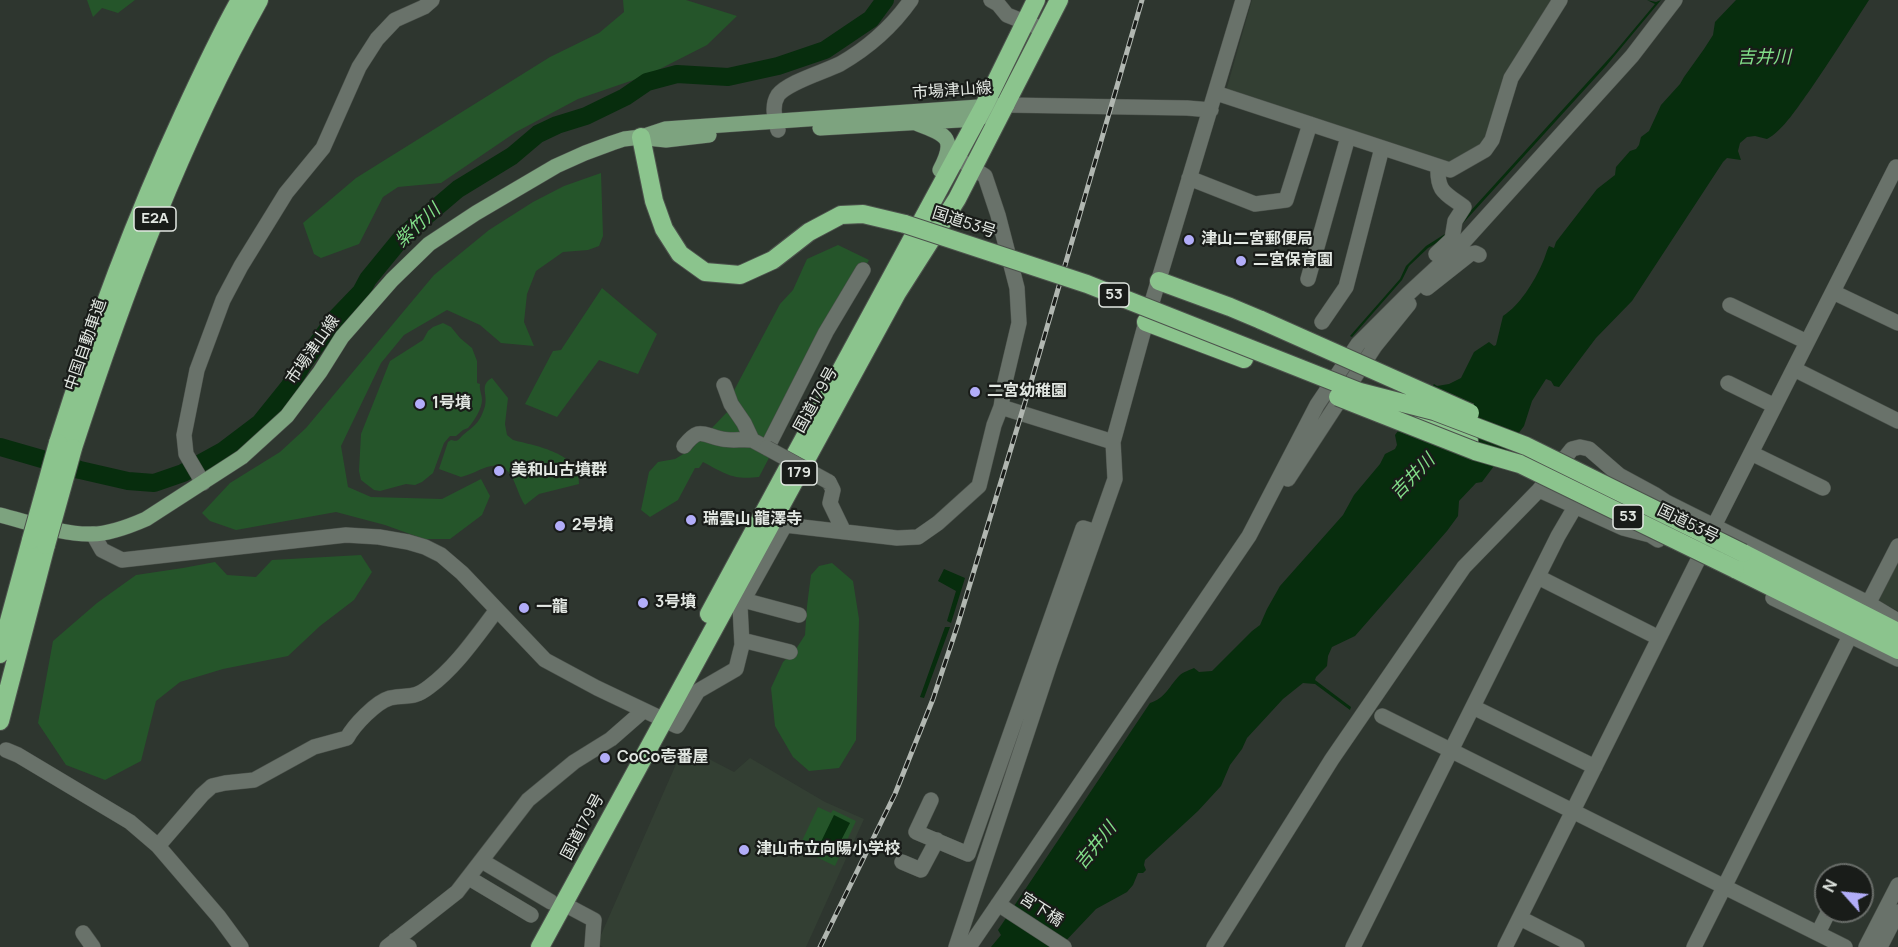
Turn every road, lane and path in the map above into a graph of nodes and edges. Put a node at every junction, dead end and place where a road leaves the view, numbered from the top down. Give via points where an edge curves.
1 (240, 0) edge
2 (259, 0) edge
3 (432, 0) edge
4 (911, 0) edge
5 (991, 0) edge
6 (1036, 0) edge
7 (1059, 0) edge
8 (1243, 0) edge
9 (1560, 0) edge
10 (1676, 0) edge
11 (1026, 21) junction
12 (1045, 30) junction
13 (1216, 93) junction
14 (1006, 105) junction
15 (1211, 111) junction
16 (981, 112) junction
17 (914, 123) junction
18 (1310, 124) junction
19 (777, 126) junction
20 (641, 137) junction
21 (1348, 137) junction
22 (1382, 148) junction
23 (955, 158) junction
24 (1438, 167) junction
25 (1896, 167) dead end
26 (974, 168) junction
27 (1189, 178) junction
28 (927, 210) junction
29 (1479, 255) dead end
30 (863, 270) dead end
31 (1308, 279) dead end
32 (1159, 281) junction
33 (1421, 282) junction
34 (1833, 292) junction
35 (1413, 299) junction
36 (1730, 305) dead end
37 (1322, 321) dead end
38 (1146, 322) junction
39 (1898, 323) edge
40 (1807, 342) junction
41 (1794, 369) junction
42 (1728, 383) dead end
43 (724, 385) dead end
44 (1360, 392) junction
45 (1001, 406) junction
46 (1775, 406) junction
47 (1898, 421) edge
48 (752, 440) junction
49 (1113, 442) junction
50 (65, 446) junction
51 (684, 446) dead end
52 (1526, 446) junction
53 (767, 448) junction
54 (1751, 453) junction
55 (1520, 465) junction
56 (200, 478) junction
57 (1823, 488) dead end
58 (1539, 490) junction
59 (1268, 501) junction
60 (1666, 502) junction
61 (1575, 507) junction
62 (0, 515) edge
63 (773, 521) junction
64 (1714, 526) junction
65 (844, 532) junction
66 (93, 534) junction
67 (1650, 535) junction
68 (38, 542) junction
69 (1898, 546) edge
70 (1698, 560) junction
71 (1739, 561) junction
72 (1538, 577) junction
73 (743, 600) junction
74 (496, 611) junction
75 (799, 615) dead end
76 (1859, 621) junction
77 (1898, 621) edge
78 (1898, 633) edge
79 (1659, 638) junction
80 (742, 640) junction
81 (1898, 645) edge
82 (1898, 650) edge
83 (790, 652) dead end
84 (0, 654) edge
85 (1898, 659) edge
86 (1043, 661) junction
87 (1473, 706) junction
88 (654, 716) junction
89 (1382, 716) dead end
90 (0, 721) edge
91 (6, 750) dead end
92 (1451, 750) junction
93 (1595, 767) junction
94 (931, 800) dead end
95 (984, 807) junction
96 (1574, 811) junction
97 (999, 814) junction
98 (937, 840) junction
99 (158, 846) junction
100 (482, 861) junction
101 (902, 862) dead end
102 (469, 878) junction
103 (1898, 885) edge
104 (1725, 887) junction
105 (557, 903) junction
106 (998, 904) junction
107 (1898, 912) edge
108 (531, 915) dead end
109 (1520, 918) junction
110 (1823, 923) edge
111 (82, 933) dead end
112 (1818, 933) junction
113 (397, 945) edge
114 (93, 947) edge
115 (241, 947) edge
116 (527, 947) edge
117 (540, 947) edge
118 (592, 947) edge
119 (956, 947) edge
120 (967, 947) edge
121 (1064, 947) edge
122 (1214, 947) edge
123 (1353, 947) edge
124 (1505, 947) edge
125 (1577, 947) edge
126 (1694, 947) edge
127 (1845, 947) edge
128 (1866, 947) edge
129 (1880, 947) edge

1 - 50 highway, 中国自動車道 / E2A via 196,85 138,218 93,334
2 - 50 highway, 中国自動車道 / E2A via 184,151
3 - 56 street via 395,20 377,39 359,67 323,148 286,193 223,300 197,370 184,435 186,454
4 - 19 street via 881,36 863,49 785,88 774,105
5 - 11 street via 1007,15
6 - 11 highway, 国道179号 / 179
7 - 12 highway, 国道179号 / 179
8 - 13 street
9 - 24 street via 1511,78 1492,140 1485,150 1450,170
10 - 33 street via 1572,123 1459,247
11 - 12 street
11 - 16 highway, 国道179号 / 179
12 - 14 highway, 国道179号 / 179
13 - 15 street
13 - 18 street
14 - 15 street
14 - 16 main road, 市場津山線
14 - 26 highway, 国道179号 / 179
15 - 27 street
16 - 17 main road, 市場津山線
16 - 19 main road, 市場津山線
16 - 23 highway, 国道179号 / 179
17 - 19 main road, 市場津山線
17 - 28 main road via 941,133 949,147
18 - 21 street
18 - 27 street via 1286,200 1255,204
19 - 20 main road, 市場津山線 via 665,129
20 - 44 highway, 国道53号 / 53, bridge via 664,229 680,254 705,272 741,275 773,260 809,232 841,215 862,214 904,224 1087,285
20 - 56 main road, 市場津山線 via 612,143 556,166 429,244 342,337 287,416 242,457
21 - 22 street
21 - 31 street
22 - 24 street
22 - 37 street via 1346,286
23 - 26 street
23 - 28 highway, 国道179号 / 179
24 - 33 street via 1442,191 1464,207 1455,221 1452,239 1421,268
25 - 34 street
26 - 45 street via 985,176 1017,288 1019,323
26 - 63 highway, 国道179号 / 179 via 897,293
27 - 32 street
28 - 63 highway, 国道179号 / 179
29 - 35 street via 1470,254
30 - 53 street via 826,332
32 - 38 street
32 - 52 highway, bridge via 1230,307 1468,412
33 - 35 street
33 - 59 street via 1358,344 1317,405
34 - 39 street
34 - 40 street
35 - 59 street via 1375,346 1281,490
36 - 40 street
38 - 49 street
38 - 55 highway, bridge
40 - 41 street
41 - 46 street
41 - 47 street
42 - 46 street
43 - 48 street
44 - 52 highway, 国道53号 / 53, bridge via 1434,411
44 - 55 highway, 国道53号 / 53, bridge
45 - 49 street
45 - 65 street via 980,486 938,523 918,537
46 - 54 street
48 - 51 street via 724,440 697,434
48 - 53 street
49 - 86 street via 1115,479
50 - 68 highway, 中国自動車道 / E2A, bridge
52 - 71 highway, 国道53号 / 53, bridge
53 - 65 street, bridge via 829,482 833,490 830,502
54 - 57 street
54 - 64 street
55 - 71 highway, 国道53号 / 53, bridge
56 - 66 main road, 市場津山線 via 146,519
58 - 60 street via 1572,449 1580,447 1589,449 1619,475
58 - 61 street
58 - 122 street via 1464,567 1332,759
59 - 106 street via 1230,565
60 - 64 street
60 - 67 street
61 - 67 street
61 - 72 street
62 - 66 main road, 市場津山線
63 - 65 street
63 - 73 street
63 - 88 highway, 国道179号 / 179
64 - 76 street
66 - 74 street via 102,550 122,560 346,535 408,542 441,555
67 - 70 street
68 - 84 highway, 中国自動車道 / E2A
68 - 90 highway, 中国自動車道 / E2A
69 - 76 street
70 - 76 street
70 - 79 street
71 - 76 highway, 国道53号 / 53
71 - 76 highway, 国道53号 / 53 via 1766,566 1799,590
72 - 79 street
72 - 87 street
73 - 75 street
73 - 80 street
74 - 88 street via 545,660
74 - 99 street via 447,672 428,689 413,697 388,698 361,718 347,738 314,747 254,780 212,786
76 - 77 street
76 - 78 highway, 国道53号 / 53
76 - 81 highway via 1866,629
76 - 82 highway, 国道53号 / 53
76 - 85 street
76 - 104 street
79 - 93 street
80 - 83 street
80 - 88 street via 736,669 698,691 677,726
86 - 95 street
86 - 97 street
87 - 92 street
87 - 93 street
88 - 100 street via 574,762 528,800
88 - 105 highway, 国道179号 / 179
89 - 92 street
91 - 99 street via 130,822
92 - 96 street
92 - 123 street
93 - 96 street
94 - 98 street via 916,831
95 - 97 street
95 - 98 street via 968,854
96 - 104 street
96 - 109 street
97 - 119 street
98 - 101 street via 921,870
99 - 115 street
100 - 102 street
100 - 105 street
102 - 108 street
102 - 113 street
103 - 128 street
104 - 112 street
104 - 126 street
105 - 116 highway, 国道179号 / 179
105 - 117 highway, 国道179号 / 179
105 - 118 street via 594,920
106 - 120 street
106 - 121 street, 宮下橋
107 - 129 street
109 - 124 street
109 - 125 street
110 - 112 street
111 - 114 street
112 - 127 street

